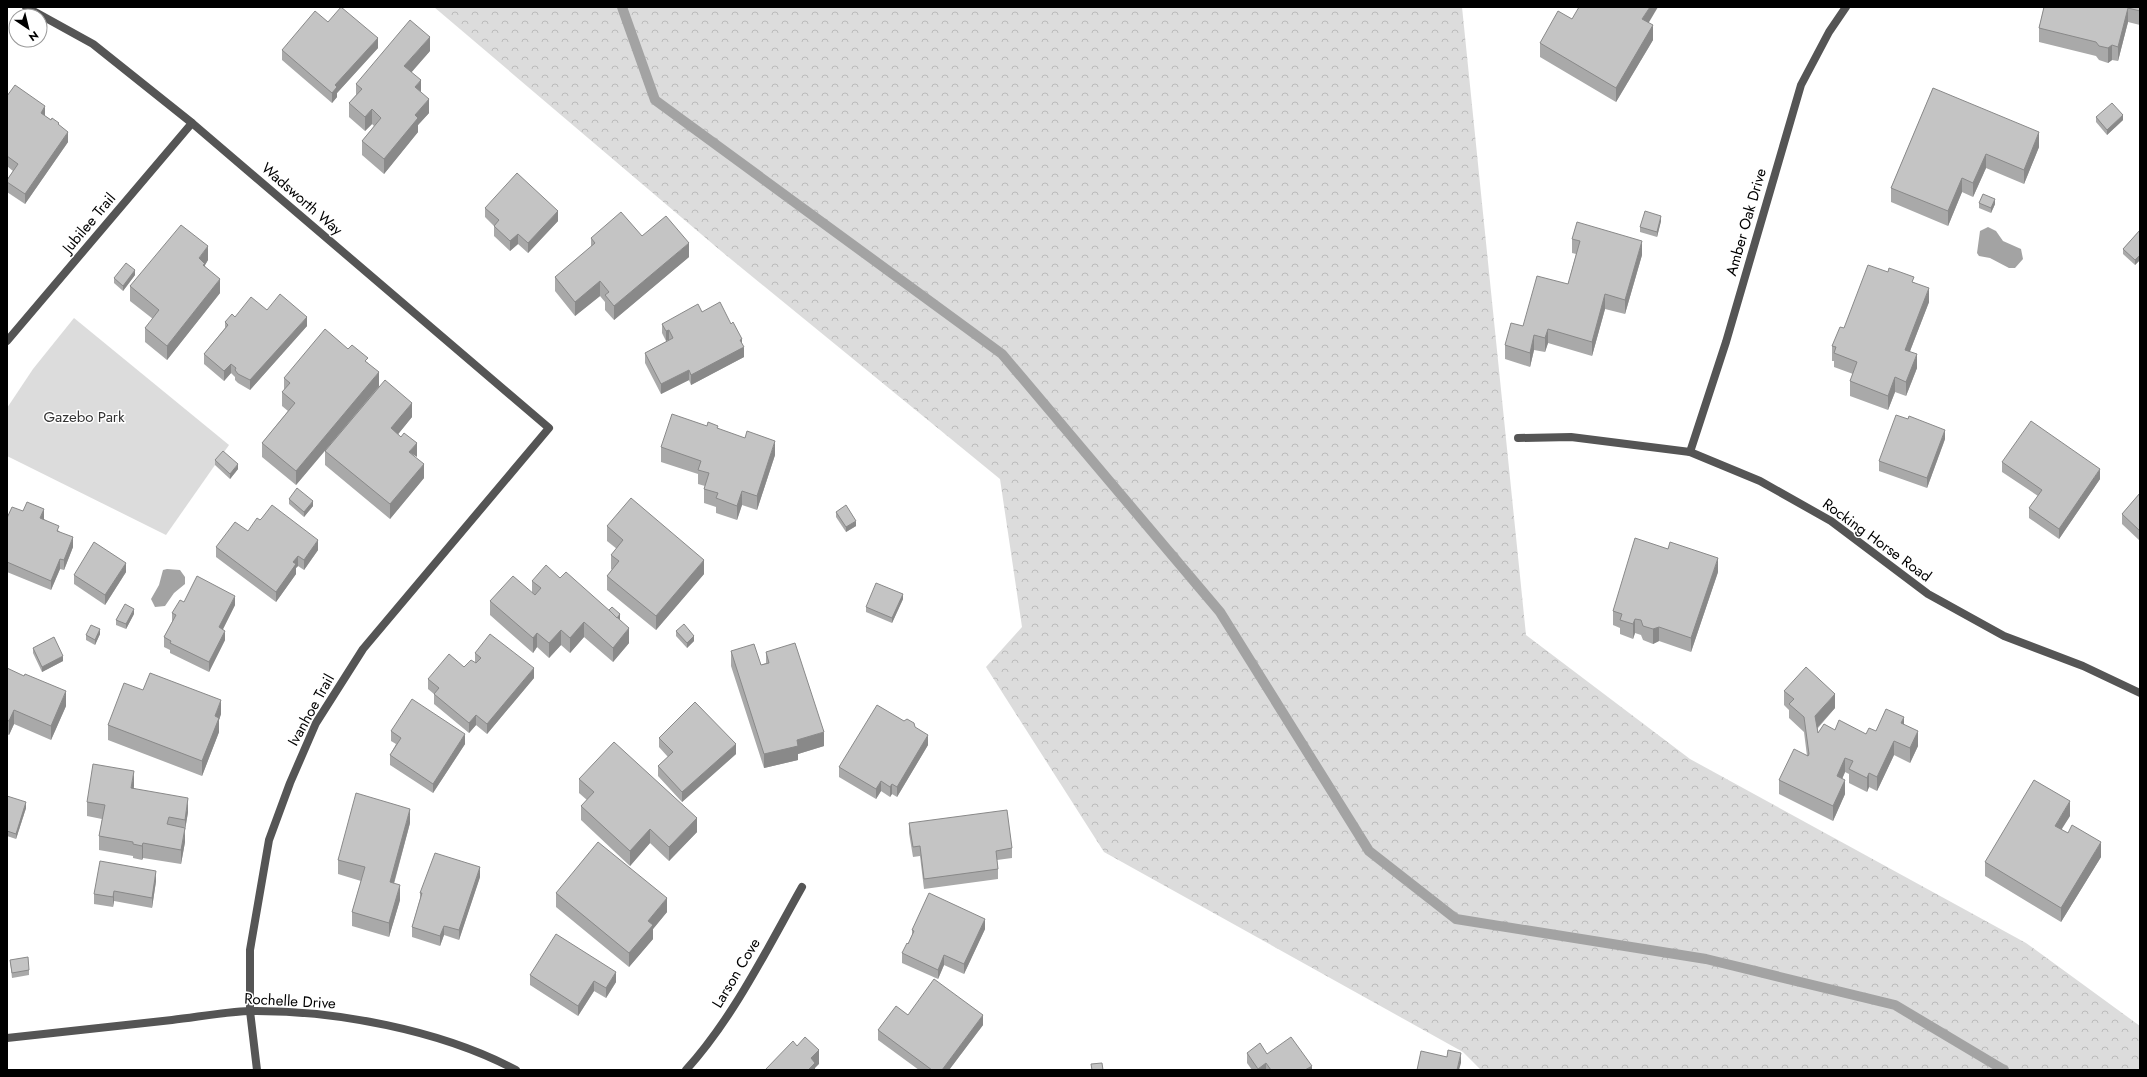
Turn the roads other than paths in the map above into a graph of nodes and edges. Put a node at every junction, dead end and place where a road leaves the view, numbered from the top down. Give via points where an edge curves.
1 (26, 7) edge
2 (1846, 7) edge
3 (192, 123) junction
4 (7, 341) edge
5 (549, 428) joint
6 (1518, 438) dead end
7 (1690, 452) junction
8 (2140, 693) edge
9 (802, 887) dead end
10 (250, 1011) junction
11 (7, 1038) edge
12 (257, 1070) edge
13 (516, 1070) edge
14 (686, 1070) edge

1 - 3 street, Wadsworth Way via 93,44
2 - 7 street, Amber Oak Drive via 1829,32 1801,85 1726,342
3 - 4 street, Jubilee Trail
3 - 5 street, Wadsworth Way
5 - 10 street, Ivanhoe Trail via 363,649 316,723 269,840 250,950
6 - 7 street, Rocking Horse Road via 1571,437
7 - 8 street, Rocking Horse Road via 1760,481 1831,521 1928,594 2004,636 2083,666
9 - 14 street, Larson Cove via 755,972 725,1019
10 - 11 street, Rochelle Drive
10 - 12 street, Ivanhoe Trail
10 - 13 street, Rochelle Drive via 381,1023 439,1039

